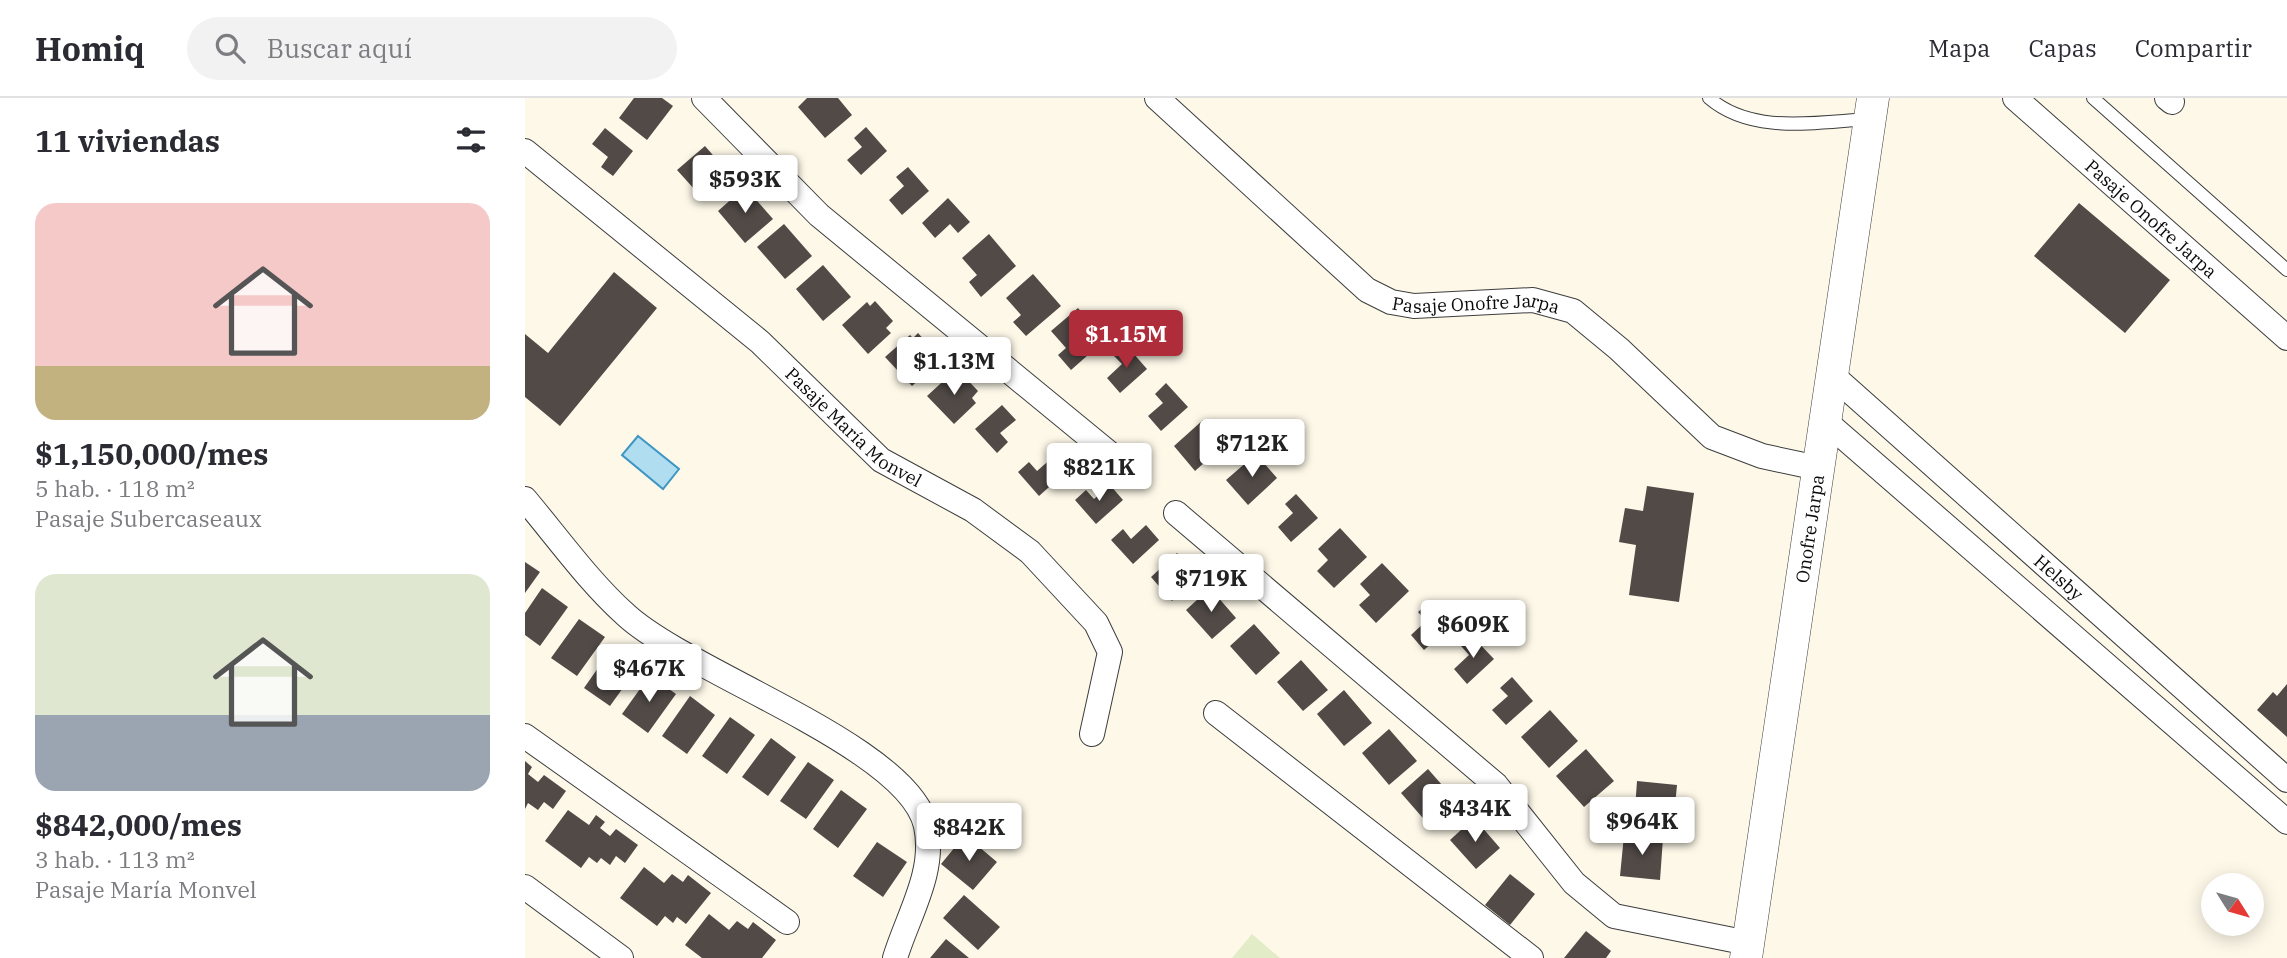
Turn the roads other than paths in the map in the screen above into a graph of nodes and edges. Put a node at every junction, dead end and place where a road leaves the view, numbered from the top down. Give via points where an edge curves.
1 (703, 98) edge
2 (1157, 98) edge
3 (1709, 98) edge
4 (2015, 98) edge
5 (2093, 98) edge
6 (1871, 108) edge
7 (525, 151) edge
8 (2287, 271) edge
9 (2287, 338) edge
10 (1832, 375) junction
11 (1825, 421) junction
12 (1818, 468) junction
13 (1132, 472) dead end
14 (525, 499) edge
15 (1175, 513) dead end
16 (1216, 713) dead end
17 (1092, 734) dead end
18 (525, 736) edge
19 (2287, 780) edge
20 (2287, 822) edge
21 (525, 887) edge
22 (787, 922) dead end
23 (1747, 950) edge
24 (621, 958) edge
25 (895, 958) edge
26 (1531, 958) edge

1 - 13 street via 819,215
2 - 12 street, Pasaje Onofre Jarpa via 1367,290 1391,302 1414,306 1533,300 1573,312 1712,437 1762,456
3 - 6 lane via 1747,120 1797,123
4 - 9 street, Pasaje Onofre Jarpa
5 - 8 lane
6 - 10 street, Onofre Jarpa
7 - 17 street, Pasaje María Monvel via 760,342 881,460 973,510 1030,552 1096,623 1110,652
10 - 11 street, Onofre Jarpa
10 - 19 street, Helsby
11 - 12 street, Onofre Jarpa
11 - 20 street
12 - 23 street, Onofre Jarpa
14 - 25 street via 627,616 875,762 912,799 926,824 928,858 920,894
15 - 23 street via 1496,785 1574,883 1614,916
16 - 26 street
18 - 22 street
21 - 24 street

